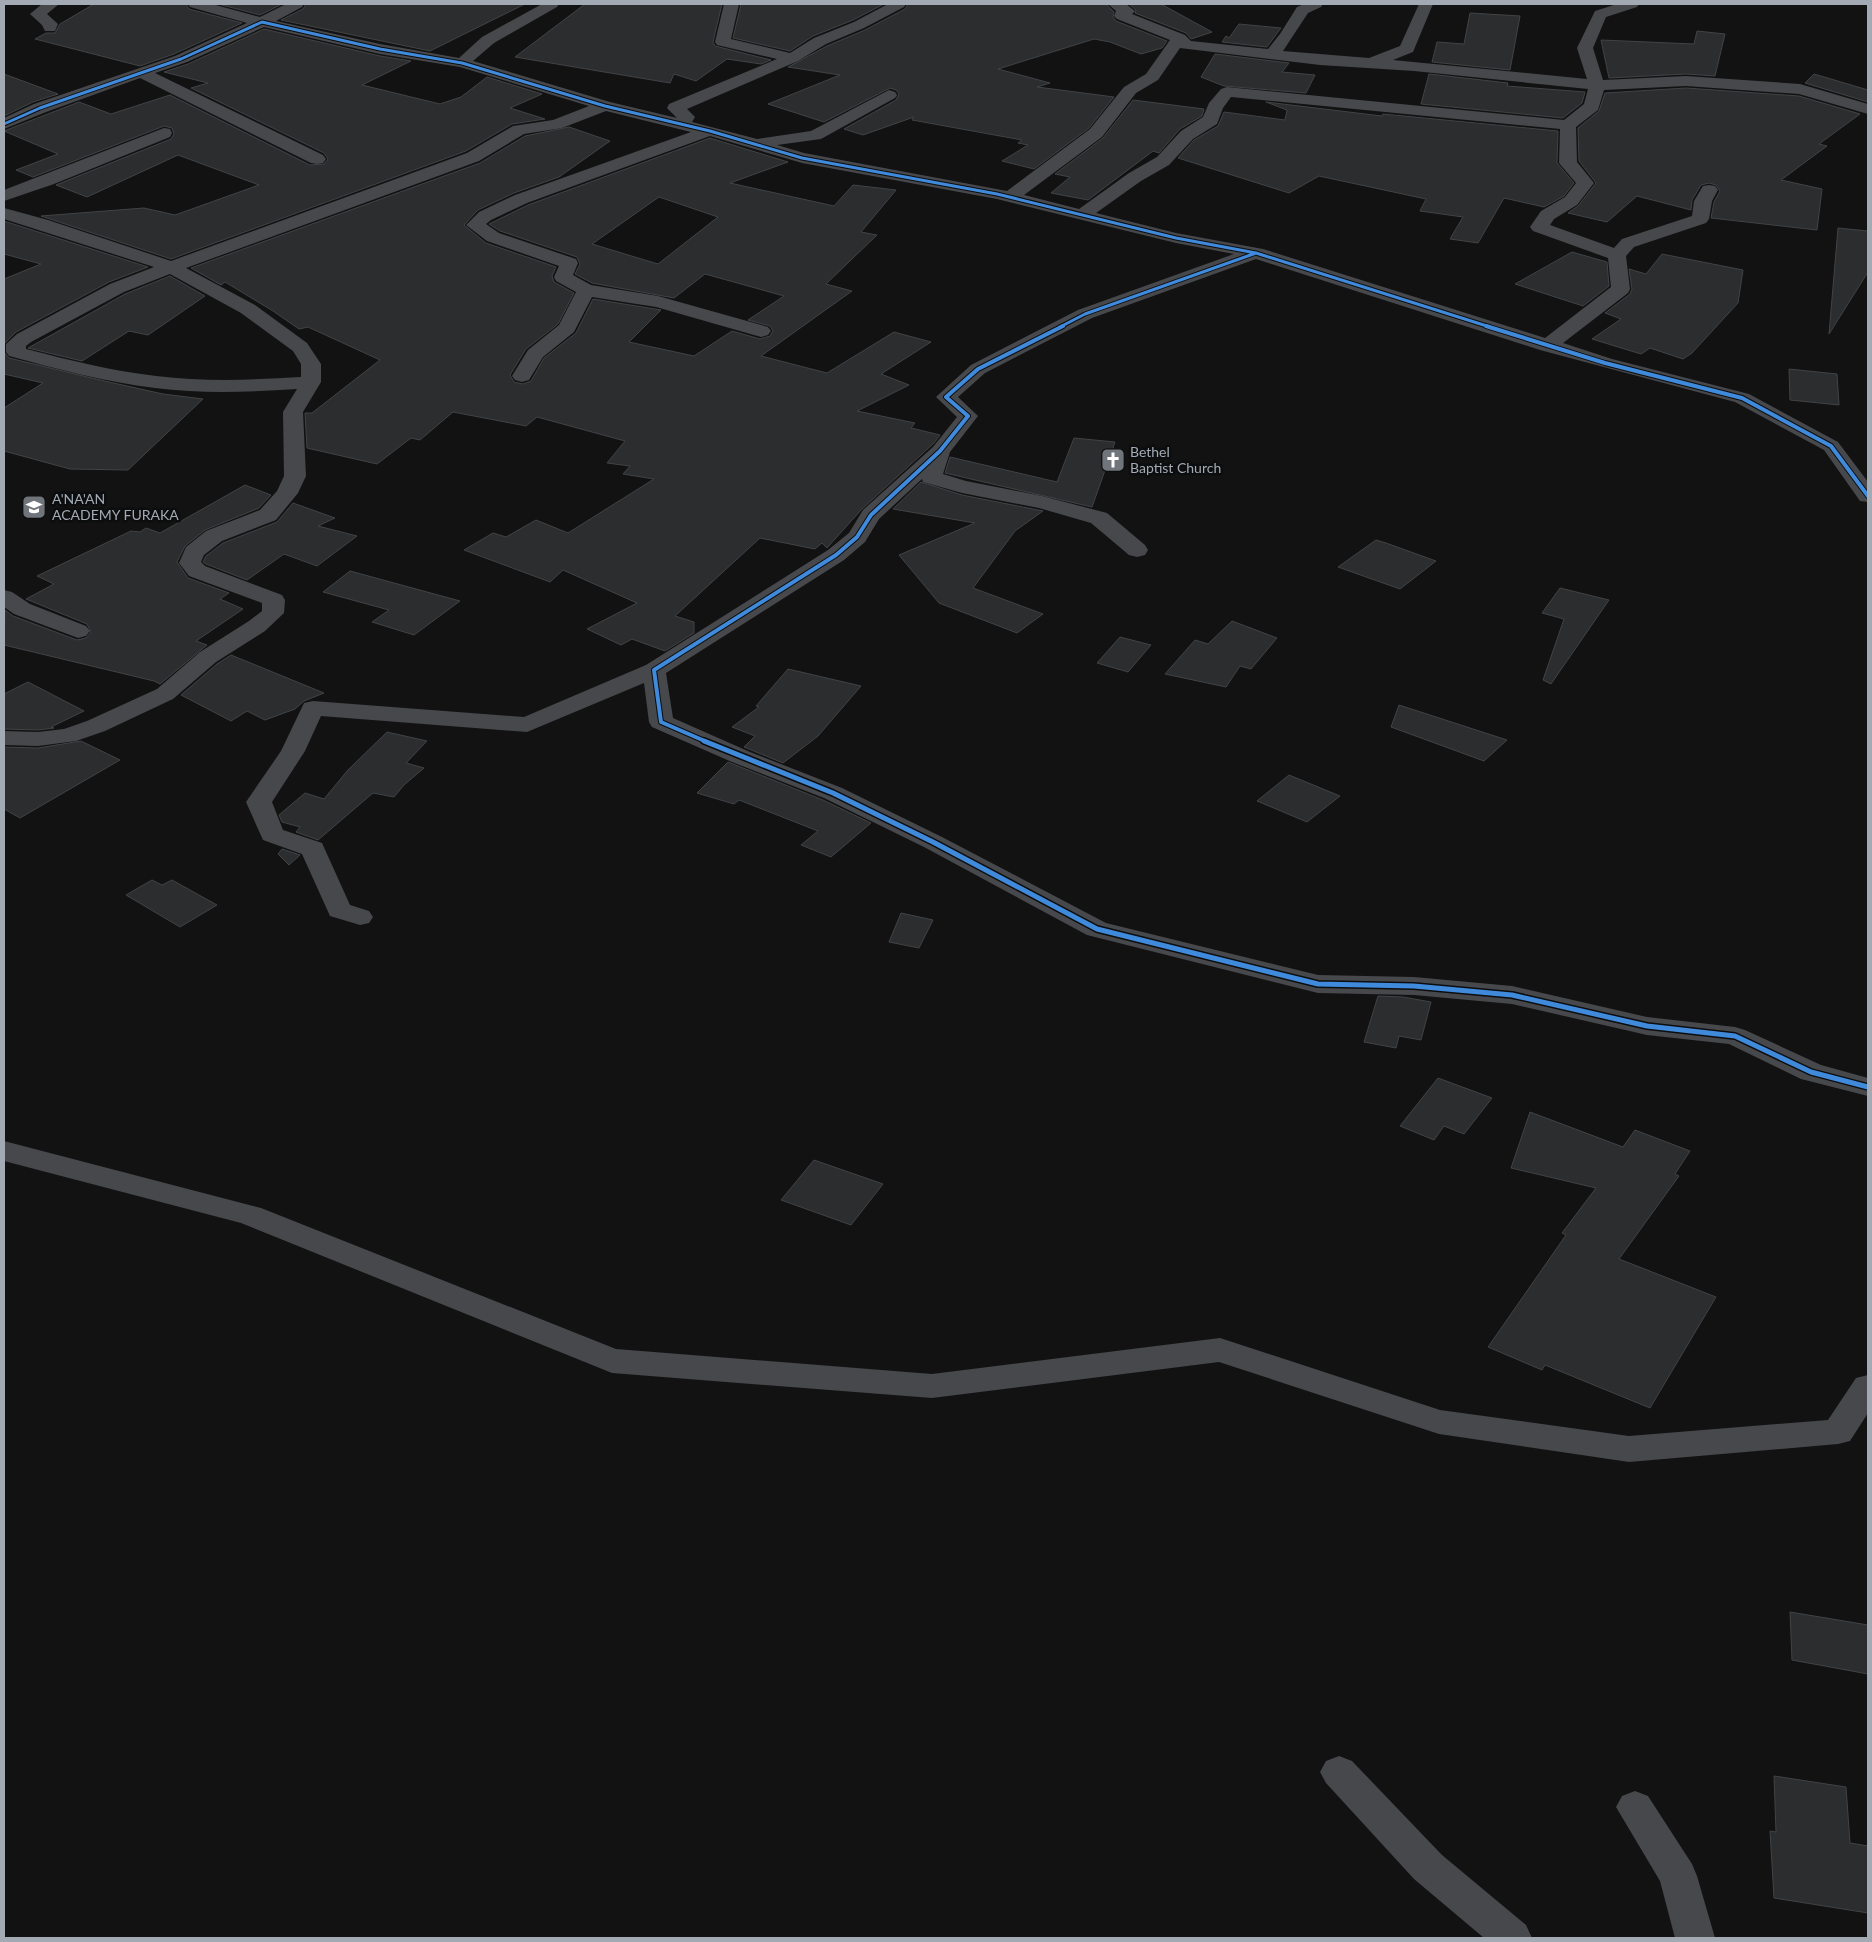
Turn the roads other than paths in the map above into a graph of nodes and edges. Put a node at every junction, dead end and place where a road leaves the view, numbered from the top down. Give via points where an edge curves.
1 (51, 4) edge
2 (195, 4) edge
3 (297, 4) edge
4 (552, 4) edge
5 (731, 4) edge
6 (900, 4) edge
7 (1115, 4) edge
8 (1316, 4) edge
9 (1426, 4) edge
10 (1632, 4) edge
11 (262, 22) junction
12 (50, 28) dead end
13 (1179, 38) junction
14 (1273, 54) junction
15 (792, 58) junction
16 (462, 63) junction
17 (1367, 64) junction
18 (142, 72) junction
19 (1319, 72) junction
20 (1597, 85) junction
21 (889, 95) dead end
22 (1323, 101) junction
23 (605, 106) junction
24 (1868, 109) edge
25 (4, 124) edge
26 (681, 125) junction
27 (1568, 125) junction
28 (710, 131) junction
29 (164, 133) dead end
30 (753, 143) junction
31 (317, 159) dead end
32 (1709, 190) dead end
33 (4, 196) edge
34 (1011, 197) junction
35 (4, 213) edge
36 (1082, 215) junction
37 (1256, 253) junction
38 (1617, 255) junction
39 (171, 267) junction
40 (586, 290) junction
41 (761, 331) dead end
42 (1547, 346) junction
43 (10, 351) edge
44 (522, 376) dead end
45 (311, 382) junction
46 (940, 451) junction
47 (1868, 496) edge
48 (1137, 550) dead end
49 (4, 597) edge
50 (78, 631) dead end
51 (654, 670) junction
52 (4, 738) edge
53 (360, 917) dead end
54 (1868, 1087) edge
55 (4, 1151) edge
56 (1868, 1387) edge
57 (1339, 1772) dead end
58 (1635, 1807) dead end
59 (1512, 1938) edge
60 (1695, 1938) edge

1 - 12 street via 38,14 50,24
2 - 11 street
3 - 11 street
4 - 16 street via 488,40
5 - 15 street via 723,42
6 - 15 street via 820,41
7 - 13 street via 1127,11 1122,16
8 - 14 street via 1302,10 1288,36
9 - 17 street via 1407,49
10 - 20 street via 1600,14 1585,48
11 - 16 street via 380,49
11 - 18 street via 181,59
13 - 14 street via 1186,45
13 - 34 street via 1152,77 1130,90 1096,133
14 - 19 street
15 - 26 street via 676,108 687,117
16 - 23 street
17 - 19 street
17 - 20 street
18 - 25 street
18 - 31 street
19 - 22 street via 1316,91
20 - 24 street via 1686,81 1790,88
20 - 27 street via 1592,106
21 - 30 street via 815,135
22 - 27 street
22 - 36 street via 1227,92 1215,107 1211,120 1187,135 1163,161
23 - 26 street
23 - 39 street via 556,124 519,130 473,157
26 - 28 street
27 - 38 street via 1568,163 1586,183 1571,201 1547,215 1539,227
28 - 30 street
28 - 40 street via 521,198 485,216 475,225 493,237 569,263 563,277
29 - 33 street
30 - 34 street via 802,158
32 - 38 street via 1700,219 1628,243
34 - 36 street
35 - 39 street
36 - 37 street
37 - 42 street
37 - 46 street via 1085,314 978,369 946,398 968,416
38 - 42 street via 1621,289
39 - 43 street via 117,288 24,338
39 - 45 street via 248,309 300,347 312,364
40 - 41 street via 658,302
40 - 44 street via 567,328 535,354
42 - 47 street via 1742,398 1831,446
43 - 45 street via 89,371 176,384 238,386
45 - 52 street via 293,412 296,476 287,493 268,515 214,536 194,552 190,563 198,571 274,600 274,613 208,657 165,694 96,726 67,736
46 - 48 street via 931,477 1099,518
46 - 51 street via 871,515 857,537 836,555
49 - 50 street via 22,609
51 - 53 street via 527,725 313,708 293,751 259,802 272,836 313,848 339,910
51 - 54 street via 661,722 833,793 1097,929 1318,984 1414,986 1512,995 1647,1026 1735,1036 1811,1072
55 - 56 street via 250,1216 612,1361 932,1386 1220,1350 1438,1422 1630,1449 1838,1432
57 - 59 street via 1428,1867
58 - 60 street via 1678,1876

